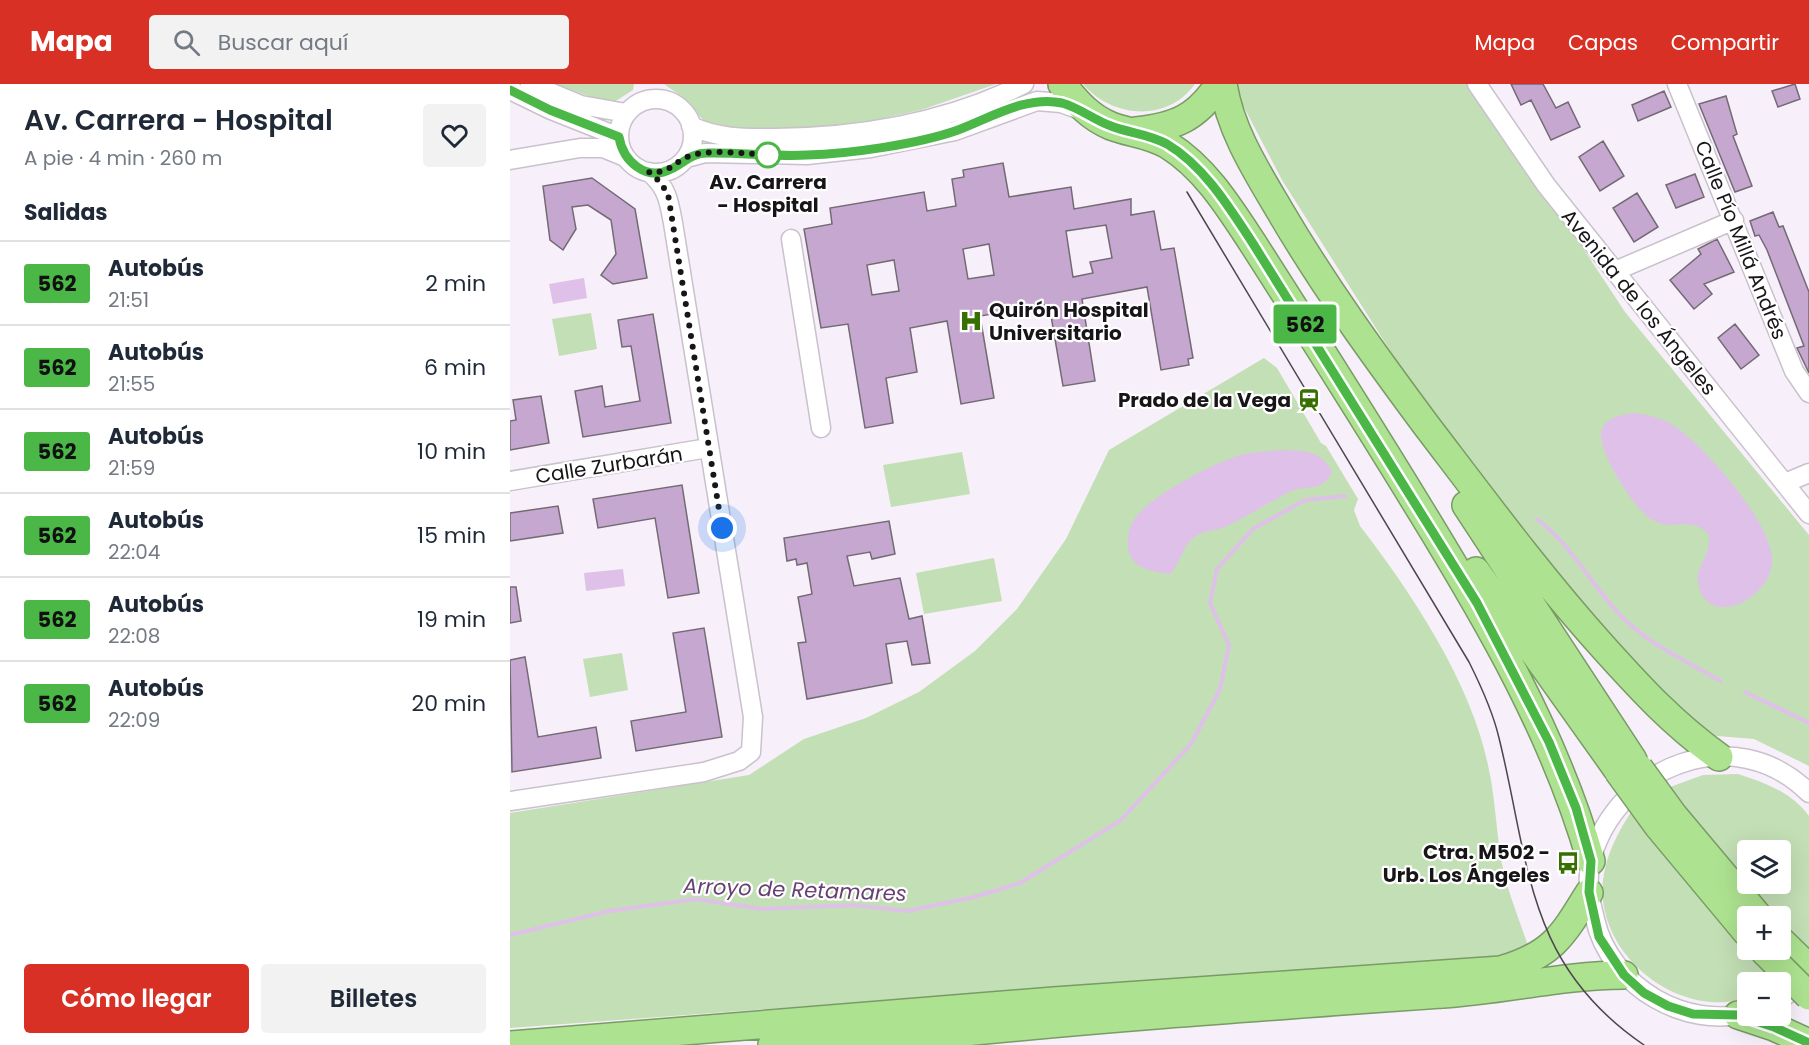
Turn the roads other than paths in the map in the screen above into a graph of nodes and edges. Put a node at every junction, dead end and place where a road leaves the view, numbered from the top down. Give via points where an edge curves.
1 (530, 84) edge
2 (642, 84) edge
3 (1024, 84) edge
4 (1062, 84) edge
5 (1221, 84) edge
6 (1477, 84) edge
7 (1677, 84) edge
8 (510, 90) edge
9 (659, 92) edge
10 (631, 109) junction
11 (1085, 112) junction
12 (691, 126) junction
13 (1134, 131) junction
14 (619, 137) junction
15 (625, 157) junction
16 (686, 158) junction
17 (510, 159) edge
18 (649, 172) junction
19 (1734, 220) junction
20 (791, 239) dead end
21 (1615, 271) junction
22 (1371, 351) junction
23 (1809, 393) edge
24 (1361, 412) junction
25 (821, 428) dead end
26 (708, 448) junction
27 (1809, 473) edge
28 (510, 481) edge
29 (1785, 483) junction
30 (1809, 514) edge
31 (1719, 757) junction
32 (1625, 765) junction
33 (1809, 793) edge
34 (510, 801) edge
35 (1591, 861) junction
36 (1589, 892) junction
37 (1750, 906) edge
38 (1737, 921) edge
39 (1791, 951) edge
40 (1773, 960) edge
41 (1809, 968) edge
42 (1624, 975) junction
43 (1809, 977) edge
44 (1791, 991) edge
45 (1809, 996) edge
46 (1737, 1013) edge
47 (1772, 1026) edge
48 (883, 1043) edge
49 (1809, 1043) edge
50 (511, 1045) edge
51 (772, 1045) edge

1 - 10 street via 582,105
2 - 10 street
3 - 12 street via 948,115 869,131 735,138
4 - 11 highway
5 - 13 highway via 1192,115 1166,128
5 - 22 highway via 1258,175
6 - 21 street, Avenida de los Ángeles via 1546,185
7 - 19 street, Calle Pío Millá Andrés
8 - 14 street
9 - 10 street
9 - 12 street via 680,108
10 - 14 street via 620,125
11 - 13 highway via 1111,126
11 - 16 street via 1061,103 1037,101 955,131 871,148 807,155 705,153
12 - 16 street via 691,146
13 - 24 highway via 1185,156 1225,202
14 - 15 street
15 - 17 street via 603,148 580,148
15 - 18 street
16 - 18 street via 671,170
18 - 26 street via 668,194
19 - 21 street
19 - 23 street, Calle Pío Millá Andrés via 1794,371
20 - 25 street
21 - 29 street, Avenida de los Ángeles
22 - 31 highway via 1551,589 1661,711
22 - 32 highway
24 - 32 highway via 1571,701
24 - 35 highway via 1493,633 1549,742 1576,808
26 - 28 street, Calle Zurbarán
26 - 34 street via 753,717 751,752 739,761 704,772
27 - 29 street
29 - 30 street, Avenida de los Ángeles
31 - 33 street via 1752,761 1783,774
31 - 35 street via 1684,762 1651,776 1623,798 1603,827
32 - 37 highway, bridge
32 - 38 highway, bridge via 1658,826
35 - 36 street
36 - 42 street via 1599,937
36 - 50 highway via 1554,944 1529,962 1501,970 1101,997
39 - 41 highway
40 - 45 highway, bridge
42 - 46 street via 1644,993 1668,1006 1693,1014
42 - 48 highway via 1467,993 1101,1018
43 - 44 street
47 - 49 highway
48 - 51 highway via 871,1037

